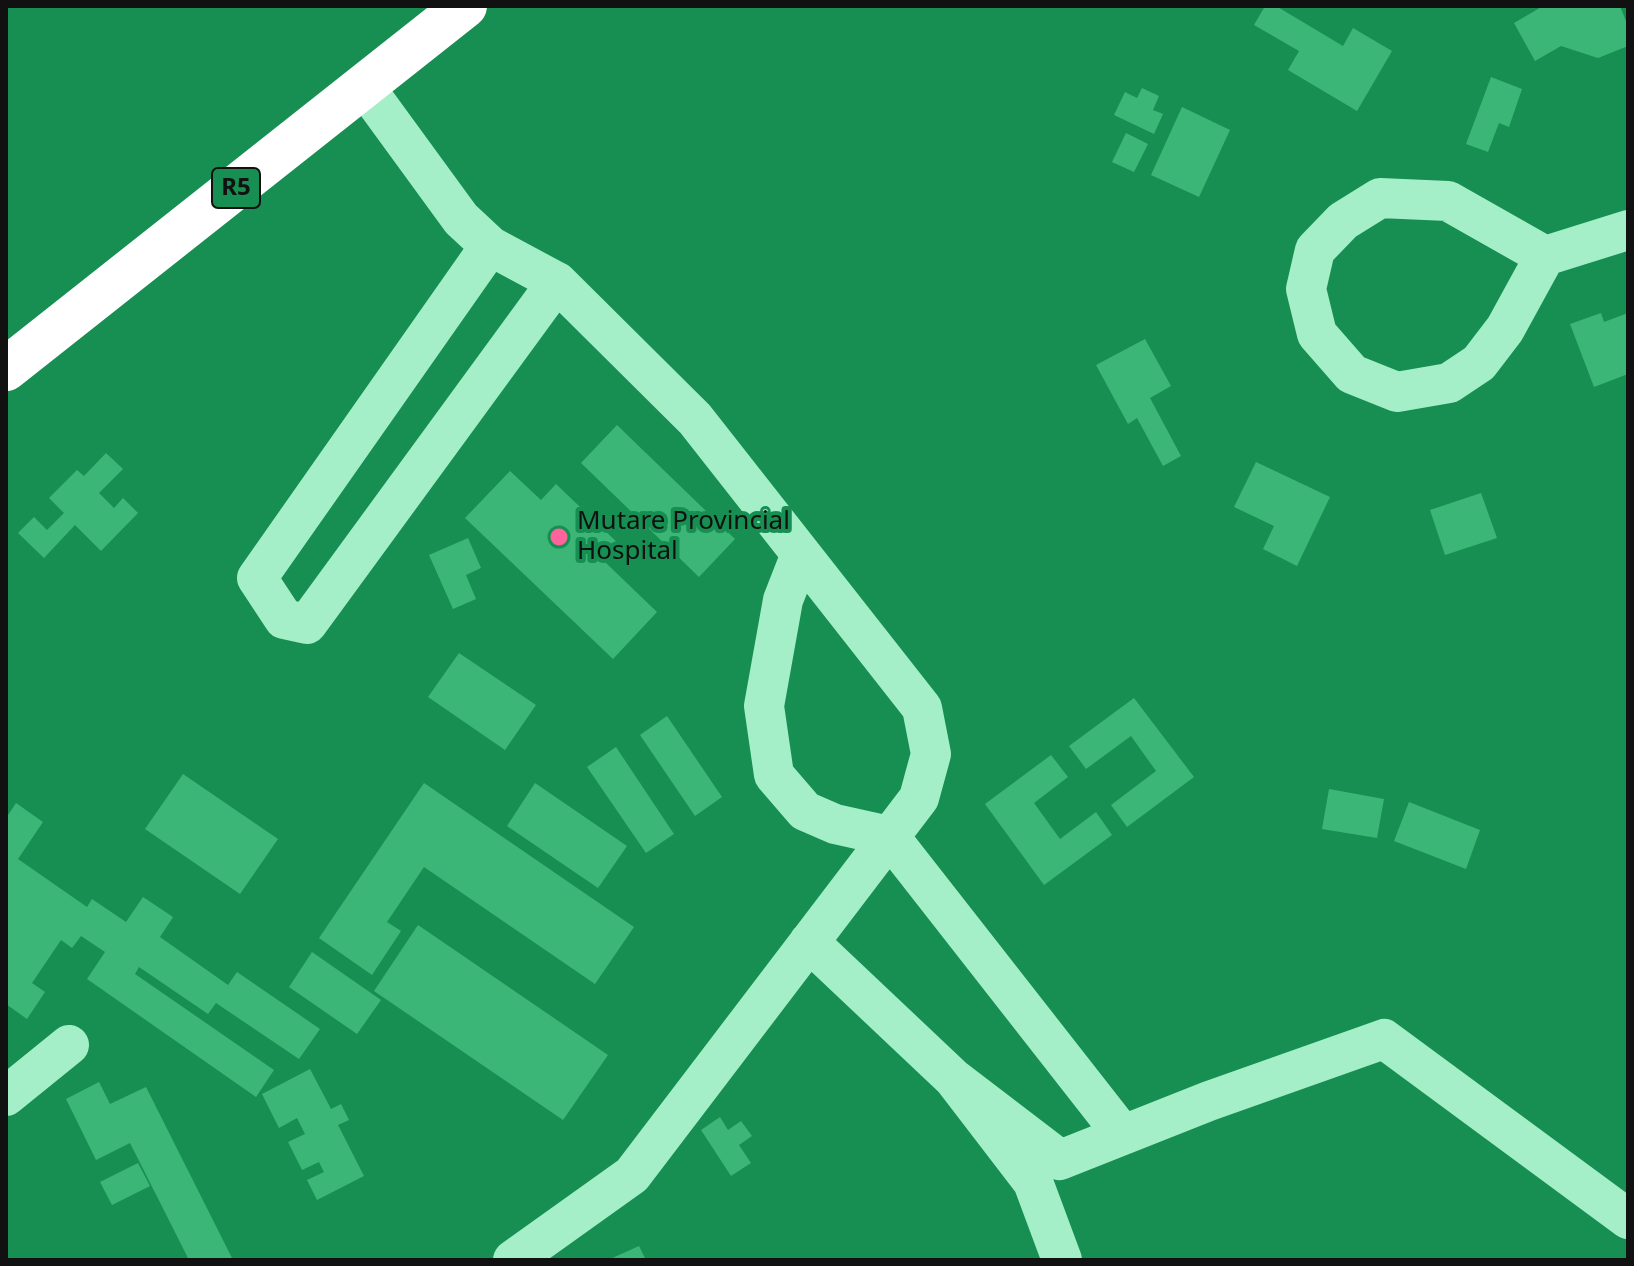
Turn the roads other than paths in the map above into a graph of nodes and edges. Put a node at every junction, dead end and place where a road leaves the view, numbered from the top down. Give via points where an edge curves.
1 (465, 6) edge
2 (364, 86) junction
3 (1628, 230) edge
4 (490, 246) junction
5 (1545, 256) junction
6 (557, 282) junction
7 (6, 369) edge
8 (801, 554) junction
9 (889, 836) junction
10 (809, 942) junction
11 (69, 1045) dead end
12 (954, 1079) junction
13 (6, 1096) edge
14 (1123, 1135) junction
15 (1628, 1219) edge
16 (513, 1260) edge
17 (1062, 1260) edge

1 - 2 highway, R5
2 - 4 street via 461,219
2 - 7 highway, R5
3 - 5 street
4 - 6 street
4 - 6 street via 257,578 284,619 307,624
5 - 5 street via 1505,329 1479,363 1449,383 1397,392 1352,374 1317,334 1306,289 1315,250 1343,221 1380,198 1448,201
6 - 8 street via 695,419
8 - 9 street via 922,708 931,754 919,798
8 - 9 street via 783,600 764,706 774,775 805,811
9 - 10 street
9 - 14 street
10 - 12 street
10 - 16 street via 632,1175
11 - 13 street
12 - 14 street via 1060,1160
12 - 17 street via 1033,1182
14 - 15 street via 1384,1039

